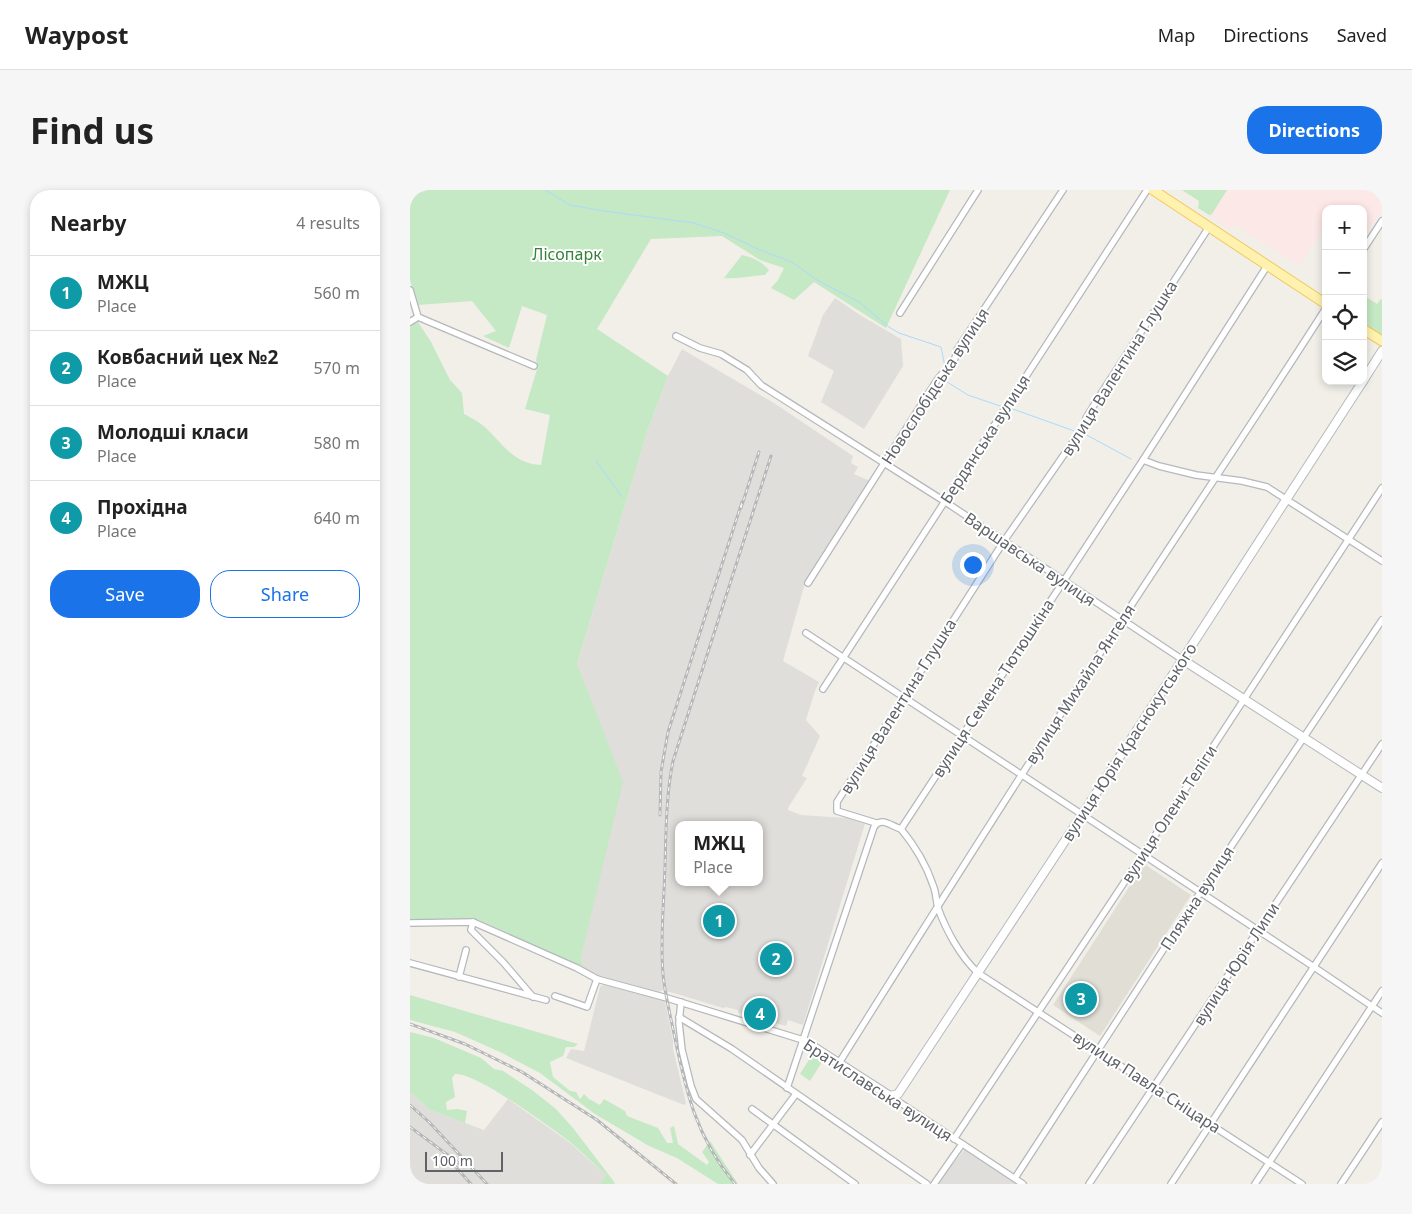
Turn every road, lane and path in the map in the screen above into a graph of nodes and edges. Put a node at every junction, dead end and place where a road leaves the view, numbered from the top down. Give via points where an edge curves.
1 (978, 190) edge
2 (1063, 190) edge
3 (1147, 190) edge
4 (1153, 190) edge
5 (1382, 221) edge
6 (1209, 228) junction
7 (1367, 244) edge
8 (1267, 266) junction
9 (410, 290) edge
10 (1322, 303) edge
11 (1322, 312) edge
12 (900, 313) dead end
13 (418, 317) junction
14 (410, 322) edge
15 (1367, 332) edge
16 (676, 336) dead end
17 (1382, 341) edge
18 (1382, 351) edge
19 (534, 366) dead end
20 (1367, 375) edge
21 (1360, 385) edge
22 (1142, 460) junction
23 (884, 464) junction
24 (1216, 478) junction
25 (1382, 488) edge
26 (1286, 500) junction
27 (944, 501) junction
28 (1349, 539) junction
29 (1004, 541) junction
30 (1382, 561) edge
31 (1063, 581) junction
32 (808, 583) dead end
33 (1122, 620) junction
34 (1382, 620) edge
35 (806, 633) dead end
36 (844, 657) junction
37 (1183, 660) junction
38 (823, 689) dead end
39 (903, 697) junction
40 (1244, 699) junction
41 (963, 736) junction
42 (1304, 738) junction
43 (1382, 744) edge
44 (1021, 775) junction
45 (1362, 775) junction
46 (1382, 788) edge
47 (1082, 815) junction
48 (876, 823) junction
49 (901, 828) junction
50 (1143, 854) junction
51 (1382, 864) edge
52 (1200, 893) junction
53 (937, 905) junction
54 (473, 922) junction
55 (410, 923) edge
56 (1258, 931) junction
57 (466, 950) dead end
58 (410, 963) edge
59 (1314, 967) junction
60 (978, 972) junction
61 (459, 977) junction
62 (597, 979) junction
63 (1382, 991) edge
64 (555, 996) dead end
65 (533, 997) junction
66 (546, 1000) dead end
67 (681, 1002) junction
68 (1372, 1007) junction
69 (1039, 1011) junction
70 (1382, 1013) edge
71 (679, 1017) junction
72 (803, 1040) junction
73 (1098, 1050) junction
74 (839, 1062) junction
75 (787, 1088) junction
76 (1155, 1088) junction
77 (796, 1094) junction
78 (890, 1096) junction
79 (752, 1109) dead end
80 (1382, 1122) edge
81 (774, 1124) junction
82 (1210, 1124) junction
83 (954, 1139) junction
84 (962, 1144) junction
85 (750, 1155) junction
86 (1269, 1162) junction
87 (1015, 1178) junction
88 (774, 1184) edge
89 (855, 1184) edge
90 (927, 1184) edge
91 (934, 1184) edge
92 (1023, 1184) edge
93 (1089, 1184) edge
94 (1171, 1184) edge
95 (1254, 1184) edge
96 (1302, 1184) edge
97 (1341, 1184) edge

1 - 12 street
2 - 23 street, Новослобідська вулиця via 957,350 952,366 943,372
3 - 27 street, Бердянська вулиця
4 - 6 main road
5 - 7 street
6 - 8 main road
6 - 29 street, вулиця Валентина Глушка via 1093,406 1084,430
8 - 10 main road
8 - 22 street, вулиця Семена Тютюшкіна
9 - 13 street
11 - 24 street, вулиця Михайла Янгеля
13 - 14 street
13 - 19 street
15 - 17 main road
16 - 23 street, Варшавська вулиця via 734,361 761,384
18 - 20 street, вулиця Юрія Краснокутського
21 - 26 street, вулиця Юрія Краснокутського
22 - 24 street
22 - 31 street, вулиця Семена Тютюшкіна
23 - 27 street, Варшавська вулиця
23 - 32 street, Новослобідська вулиця
24 - 26 street via 1267,487
24 - 33 street, вулиця Михайла Янгеля
25 - 28 street, вулиця Олени Теліги
26 - 28 street
26 - 37 street, вулиця Юрія Краснокутського
27 - 29 street, Варшавська вулиця
27 - 36 street, Бердянська вулиця
28 - 30 street
28 - 40 street, вулиця Олени Теліги
29 - 31 street, Варшавська вулиця
29 - 39 street, вулиця Валентина Глушка
31 - 33 street, Варшавська вулиця
31 - 41 street, вулиця Семена Тютюшкіна
33 - 37 street, Варшавська вулиця
33 - 44 street, вулиця Михайла Янгеля
34 - 42 street, Пляжна вулиця
35 - 36 street
36 - 38 street, Бердянська вулиця
36 - 39 street
37 - 40 street, Варшавська вулиця
37 - 47 street, вулиця Юрія Краснокутського
39 - 41 street
39 - 48 street, вулиця Валентина Глушка via 837,802 838,811
40 - 42 street, Варшавська вулиця
40 - 50 street, вулиця Олени Теліги
41 - 44 street
41 - 49 street, вулиця Семена Тютюшкіна
42 - 45 street, Варшавська вулиця
42 - 52 street, Пляжна вулиця
43 - 45 street, вулиця Юрія Липи
44 - 47 street
44 - 53 street, вулиця Михайла Янгеля
45 - 46 street, Варшавська вулиця
45 - 56 street, вулиця Юрія Липи
47 - 50 street
47 - 60 street, вулиця Юрія Краснокутського
48 - 49 street via 886,822
48 - 72 street
49 - 53 street, вулиця Павла Сніцара via 920,856 934,886
50 - 52 street
50 - 69 street, вулиця Олени Теліги
51 - 59 street
52 - 56 street
52 - 73 street, Пляжна вулиця
53 - 60 street, вулиця Павла Сніцара via 957,946
53 - 74 street, вулиця Михайла Янгеля
54 - 55 street, Братиславська вулиця
54 - 62 street, Братиславська вулиця
54 - 65 street via 471,930
56 - 59 street
56 - 76 street, вулиця Юрія Липи
57 - 61 street
58 - 61 street
59 - 68 street
59 - 82 street
60 - 69 street, вулиця Павла Сніцара
60 - 78 street, вулиця Юрія Краснокутського via 898,1094
61 - 65 street
62 - 64 street via 587,1006
62 - 67 street, Братиславська вулиця
63 - 68 street
65 - 66 street
67 - 71 street
67 - 72 street, Братиславська вулиця
68 - 70 street
68 - 86 street
69 - 73 street, вулиця Павла Сніцара
69 - 83 street, вулиця Олени Теліги
71 - 75 street
71 - 85 street via 682,1050 696,1099 742,1140
72 - 74 street, Братиславська вулиця
72 - 75 street
73 - 76 street, вулиця Павла Сніцара
73 - 87 street, Пляжна вулиця
74 - 78 street, Братиславська вулиця
75 - 77 street
76 - 82 street, вулиця Павла Сніцара
76 - 93 street, вулиця Юрія Липи
77 - 81 street
77 - 90 street
78 - 83 street, Братиславська вулиця
79 - 81 street
80 - 97 street
81 - 85 street
81 - 89 street
82 - 86 street, вулиця Павла Сніцара
82 - 94 street
83 - 84 street, Братиславська вулиця
84 - 87 street, Братиславська вулиця
84 - 91 street
85 - 88 street
86 - 95 street
86 - 96 street, вулиця Павла Сніцара
87 - 92 street, Братиславська вулиця

